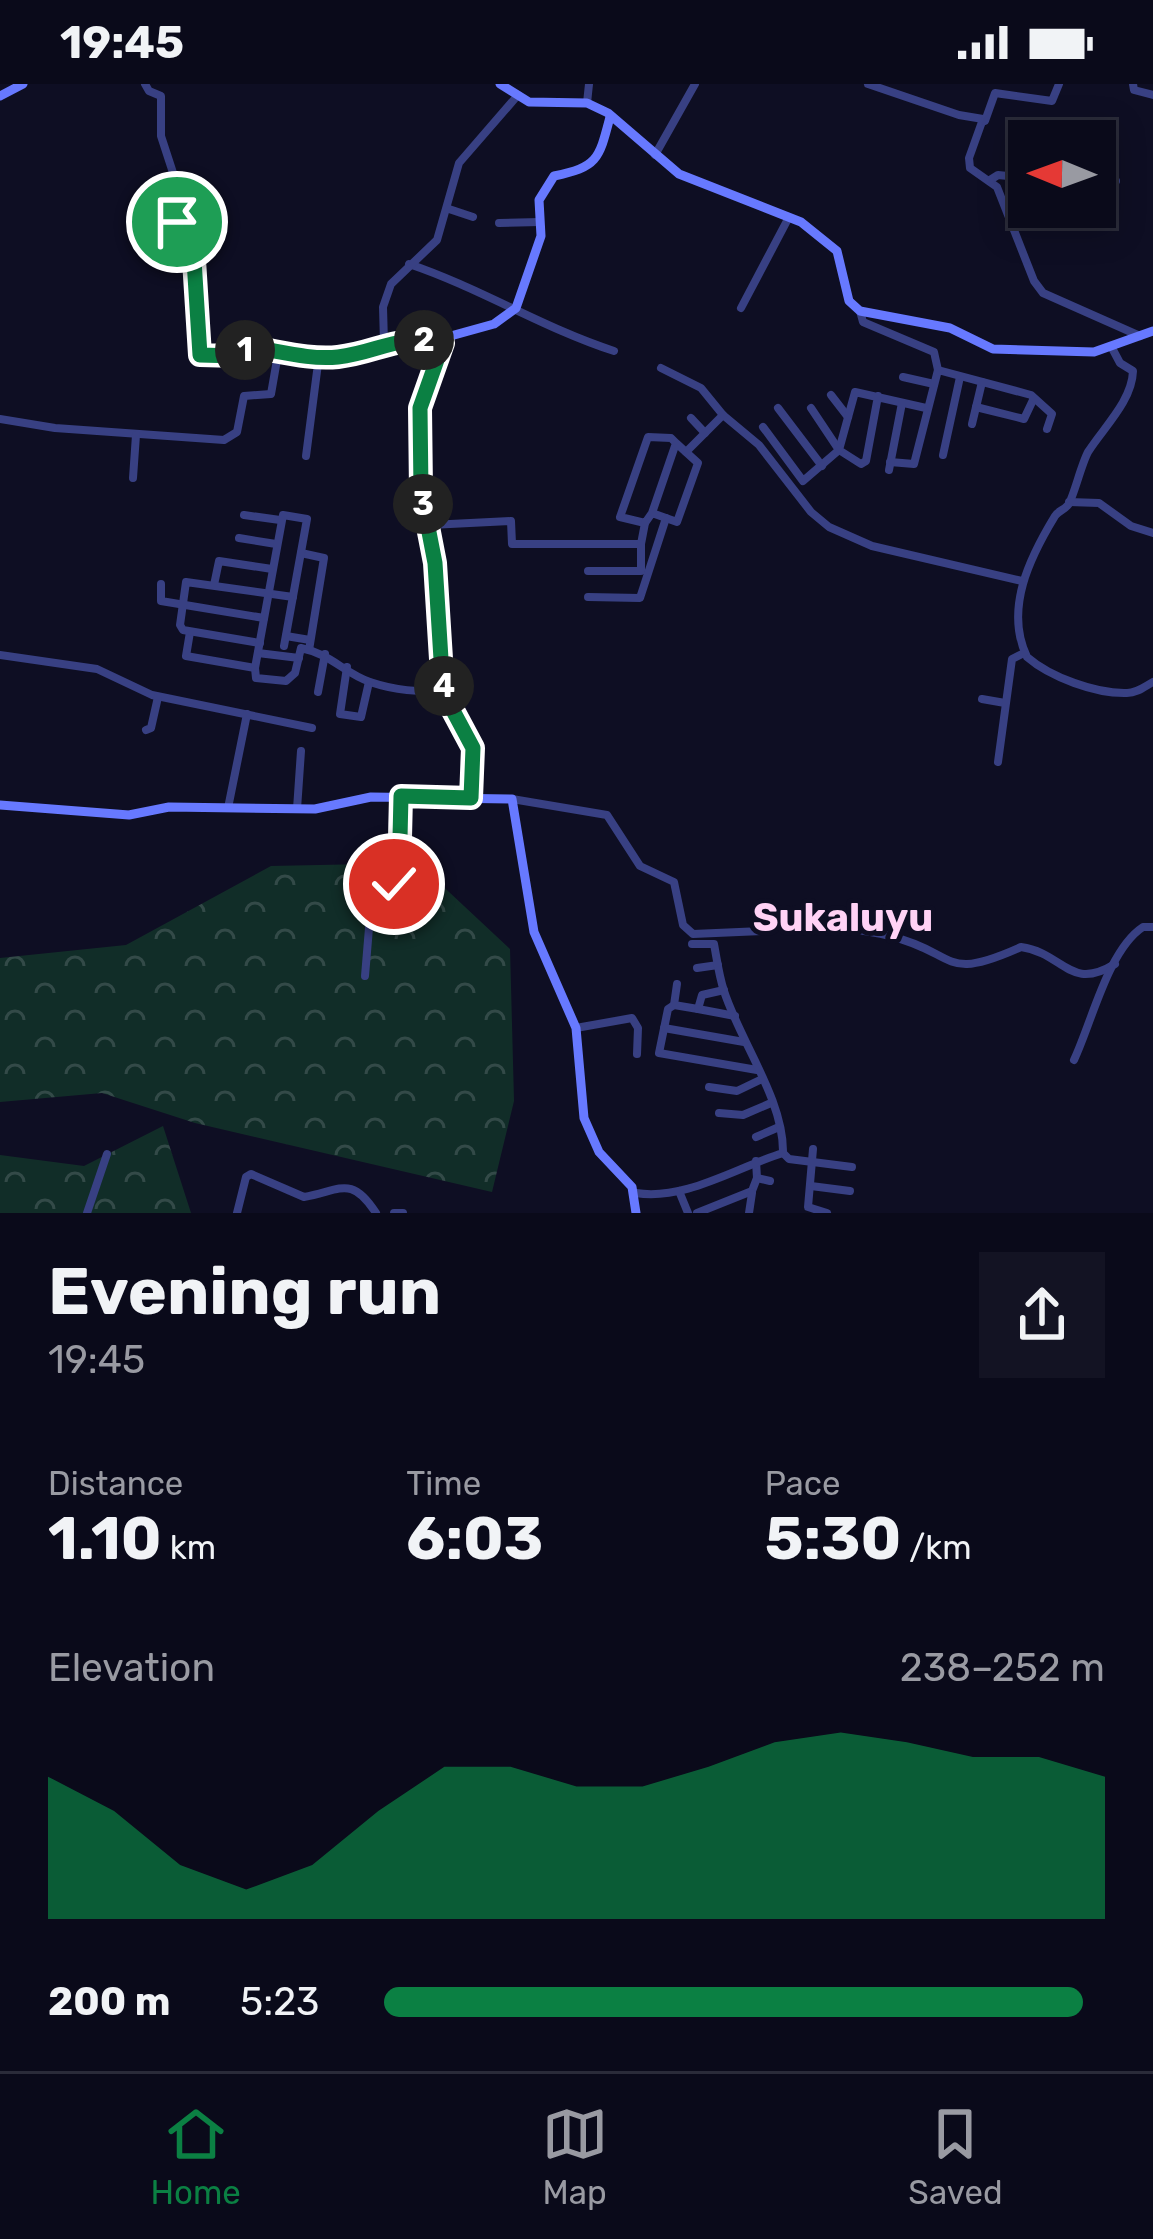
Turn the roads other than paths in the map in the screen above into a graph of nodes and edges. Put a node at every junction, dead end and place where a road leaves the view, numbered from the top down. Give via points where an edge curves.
1 (23, 84) edge
2 (145, 84) edge
3 (500, 84) edge
4 (589, 84) edge
5 (695, 84) edge
6 (868, 84) edge
7 (1058, 84) edge
8 (1133, 84) edge
9 (518, 95) junction
10 (1153, 95) edge
11 (0, 96) edge
12 (587, 103) junction
13 (610, 117) junction
14 (985, 121) junction
15 (654, 156) junction
16 (1008, 176) edge
17 (990, 180) junction
18 (448, 209) junction
19 (472, 217) dead end
20 (789, 218) junction
21 (541, 222) junction
22 (499, 223) dead end
23 (409, 264) junction
24 (516, 308) junction
25 (741, 308) dead end
26 (860, 311) junction
27 (1153, 331) edge
28 (1141, 337) junction
29 (384, 343) junction
30 (443, 343) junction
31 (1112, 347) junction
32 (614, 351) dead end
33 (278, 354) junction
34 (319, 356) junction
35 (662, 368) dead end
36 (938, 370) junction
37 (903, 377) dead end
38 (959, 377) junction
39 (982, 382) junction
40 (934, 384) junction
41 (830, 395) dead end
42 (878, 396) junction
43 (1034, 400) junction
44 (902, 403) junction
45 (976, 407) junction
46 (778, 408) dead end
47 (811, 408) dead end
48 (926, 408) junction
49 (723, 415) junction
50 (848, 417) junction
51 (691, 418) dead end
52 (0, 419) edge
53 (972, 424) dead end
54 (763, 428) dead end
55 (1047, 429) dead end
56 (705, 433) junction
57 (136, 435) junction
58 (676, 443) junction
59 (839, 450) junction
60 (686, 452) junction
61 (943, 455) dead end
62 (306, 456) dead end
63 (822, 466) junction
64 (133, 478) dead end
65 (1069, 502) junction
66 (652, 513) junction
67 (244, 515) dead end
68 (666, 518) junction
69 (280, 520) junction
70 (430, 524) junction
71 (645, 524) junction
72 (1153, 533) edge
73 (239, 538) dead end
74 (276, 544) junction
75 (641, 544) junction
76 (301, 554) junction
77 (272, 569) junction
78 (588, 571) dead end
79 (640, 571) junction
80 (1022, 580) junction
81 (646, 582) junction
82 (161, 584) dead end
83 (214, 585) junction
84 (268, 593) junction
85 (293, 597) junction
86 (588, 597) dead end
87 (183, 605) junction
88 (264, 618) junction
89 (190, 632) junction
90 (309, 645) junction
91 (259, 648) junction
92 (1024, 653) junction
93 (325, 654) junction
94 (0, 655) edge
95 (298, 658) junction
96 (346, 667) junction
97 (255, 668) junction
98 (369, 682) junction
99 (1153, 682) edge
100 (445, 688) junction
101 (318, 692) dead end
102 (158, 697) junction
103 (982, 699) dead end
104 (1005, 703) junction
105 (247, 714) junction
106 (312, 728) dead end
107 (146, 730) dead end
108 (301, 751) dead end
109 (998, 762) dead end
110 (401, 796) junction
111 (471, 798) junction
112 (512, 799) junction
113 (0, 805) edge
114 (228, 808) junction
115 (297, 809) junction
116 (1153, 927) edge
117 (692, 944) dead end
118 (1115, 964) junction
119 (718, 965) junction
120 (697, 968) dead end
121 (365, 976) dead end
122 (677, 984) dead end
123 (724, 990) junction
124 (674, 1005) junction
125 (698, 1009) junction
126 (734, 1016) junction
127 (576, 1028) junction
128 (664, 1028) junction
129 (746, 1042) junction
130 (637, 1054) dead end
131 (1074, 1060) dead end
132 (760, 1074) junction
133 (709, 1087) dead end
134 (771, 1103) junction
135 (719, 1113) dead end
136 (779, 1127) junction
137 (755, 1137) dead end
138 (813, 1149) dead end
139 (783, 1153) junction
140 (107, 1154) dead end
141 (756, 1161) junction
142 (812, 1162) junction
143 (852, 1167) dead end
144 (757, 1178) junction
145 (770, 1181) dead end
146 (811, 1186) junction
147 (679, 1191) junction
148 (752, 1191) junction
149 (850, 1191) dead end
150 (636, 1193) junction
151 (724, 1207) edge
152 (87, 1213) edge
153 (237, 1213) edge
154 (376, 1213) edge
155 (636, 1213) edge
156 (688, 1213) edge
157 (697, 1213) edge
158 (749, 1213) edge
159 (827, 1213) edge

1 - 11 street
2 - 33 street via 161,94 178,229 194,260 199,353 237,356 251,347
3 - 9 street
4 - 12 street
5 - 15 street
6 - 14 street
7 - 14 street via 1052,101 995,93
8 - 10 street
9 - 12 street via 537,104
9 - 18 street via 459,163
12 - 13 street
13 - 15 street
13 - 21 street via 591,165 548,182 538,204
14 - 17 street via 969,164
15 - 20 street via 689,179
16 - 17 street
17 - 28 street via 1043,292
18 - 19 street
18 - 23 street via 437,240
20 - 25 street
20 - 26 street via 837,251 849,301
21 - 22 street
21 - 24 street
23 - 24 street
23 - 29 street via 384,299
24 - 30 street
24 - 32 street
26 - 31 street via 950,328 993,349
26 - 36 street via 863,322 934,352
27 - 28 street
28 - 31 street
29 - 30 street
29 - 34 street
30 - 70 street via 419,417
31 - 65 street via 1134,379 1085,458
33 - 34 street
33 - 57 street via 271,394 244,396 234,437
34 - 62 street
35 - 49 street via 696,383
36 - 38 street
36 - 40 street
37 - 40 street
38 - 39 street
38 - 61 street
39 - 43 street
39 - 45 street
40 - 48 street
41 - 50 street
42 - 44 street
42 - 50 street via 855,392
42 - 59 street via 865,463
43 - 45 street via 1024,419
43 - 55 street via 1052,413
44 - 48 street
44 - 48 street via 889,466 914,464
45 - 53 street
46 - 63 street
47 - 59 street
49 - 56 street
49 - 80 street via 829,527 887,550
50 - 59 street
51 - 56 street
52 - 57 street
54 - 63 street via 800,480
56 - 60 street
57 - 64 street
58 - 60 street
58 - 66 street
58 - 71 street via 648,437 620,514
59 - 63 street
60 - 68 street via 698,463 677,522
65 - 72 street via 1100,503
65 - 80 street
66 - 68 street
66 - 71 street
67 - 69 street
68 - 81 street
69 - 74 street
69 - 76 street via 307,519
70 - 75 street via 511,521 512,544
70 - 100 street
71 - 75 street
73 - 74 street
74 - 77 street
75 - 79 street
76 - 85 street
76 - 90 street via 324,558
77 - 83 street via 219,561
77 - 84 street
78 - 79 street
79 - 81 street
80 - 92 street
81 - 86 street via 640,598
82 - 87 street via 161,601
83 - 84 street
83 - 87 street via 187,581
84 - 85 street
84 - 88 street
85 - 90 street via 285,641
87 - 88 street
87 - 89 street via 180,626
88 - 91 street
89 - 91 street
89 - 97 street via 186,656
90 - 93 street
90 - 95 street
91 - 95 street
91 - 97 street
92 - 99 street via 1046,671 1117,692
92 - 104 street via 1012,657
93 - 96 street
93 - 101 street
94 - 102 street via 97,669
95 - 97 street via 286,681 256,678
96 - 98 street
96 - 98 street via 340,714 362,717
98 - 100 street via 430,693
100 - 111 street via 472,742
102 - 105 street
102 - 107 street
103 - 104 street
104 - 109 street
105 - 106 street
105 - 114 street
108 - 115 street
110 - 111 street
110 - 115 street
110 - 121 street via 398,881 372,892
111 - 112 street
112 - 118 street via 607,815 640,866 676,884 683,925 693,934 778,924 895,937 949,964 983,964 1021,947 1085,976
112 - 127 street via 534,932
113 - 114 street via 129,815
114 - 115 street
116 - 118 street via 1138,929
117 - 119 street via 712,942
118 - 131 street
119 - 120 street
119 - 123 street
122 - 124 street
123 - 125 street via 701,996
123 - 126 street
124 - 125 street
124 - 128 street
125 - 126 street
126 - 129 street
127 - 130 street via 632,1018
127 - 150 street via 587,1127
128 - 129 street
128 - 132 street via 659,1053
129 - 132 street
132 - 133 street via 737,1090
132 - 134 street
134 - 135 street via 742,1115
134 - 136 street
136 - 137 street
136 - 139 street
138 - 142 street
139 - 141 street
139 - 142 street
140 - 152 street
141 - 144 street
141 - 147 street
142 - 143 street
142 - 146 street
144 - 145 street
144 - 148 street
146 - 149 street
146 - 159 street via 809,1210
147 - 150 street
147 - 156 street
148 - 151 street
148 - 158 street
150 - 155 street
151 - 157 street
153 - 154 street via 251,1174 304,1197 354,1189

